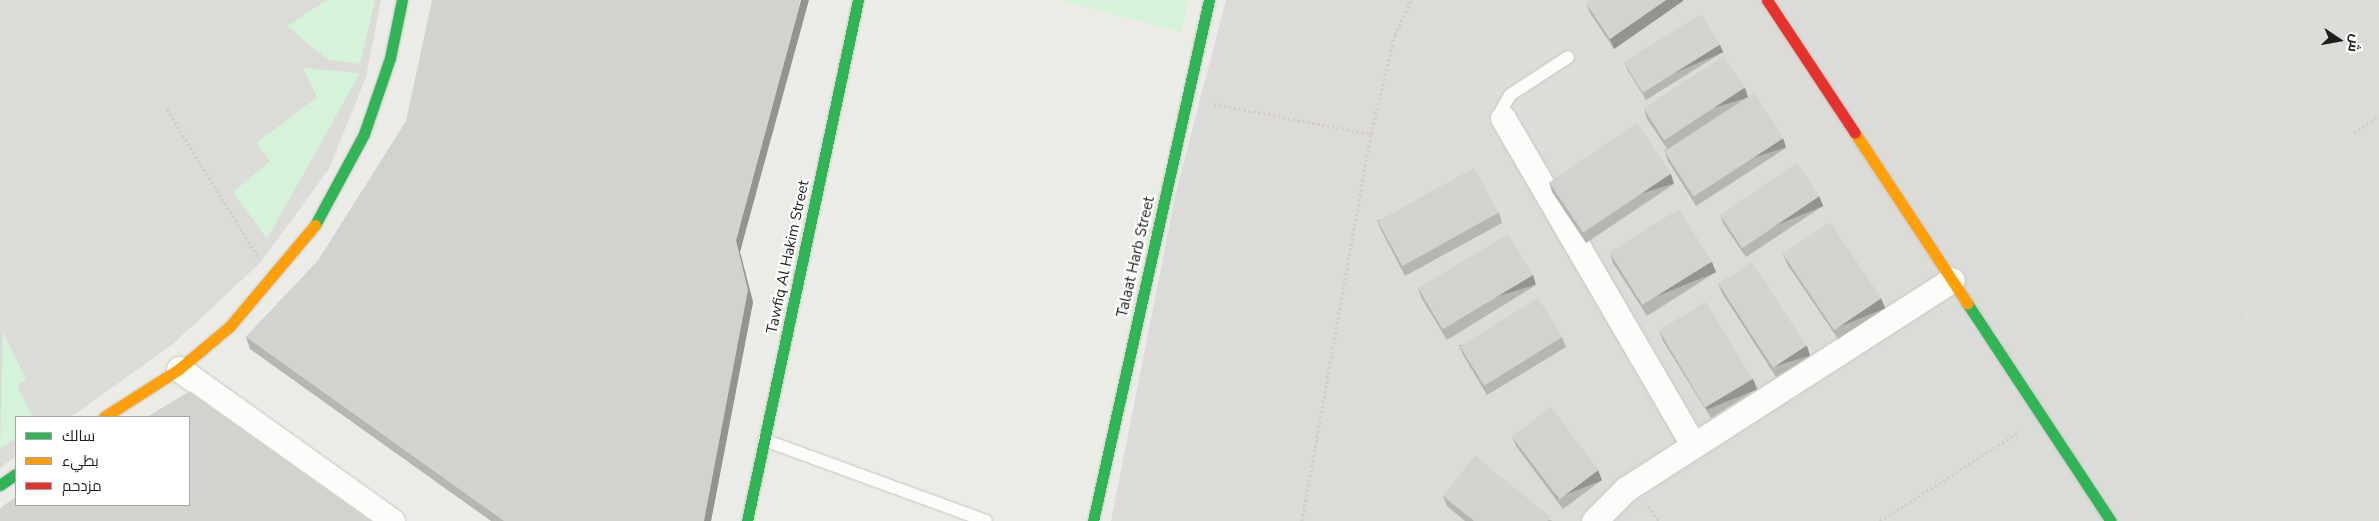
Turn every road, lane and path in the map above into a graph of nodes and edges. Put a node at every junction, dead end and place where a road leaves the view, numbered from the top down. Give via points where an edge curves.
1 (402, 0) edge
2 (858, 0) edge
3 (1209, 0) edge
4 (1411, 0) edge
5 (1767, 0) edge
6 (1568, 57) dead end
7 (1187, 99) junction
8 (167, 110) dead end
9 (2379, 116) edge
10 (1503, 118) joint
11 (2354, 132) dead end
12 (1371, 134) junction
13 (1952, 280) junction
14 (274, 282) junction
15 (179, 369) junction
16 (106, 416) edge
17 (2042, 417) junction
18 (764, 440) junction
19 (1693, 444) junction
20 (15, 475) edge
21 (0, 485) edge
22 (392, 521) edge
23 (747, 521) edge
24 (986, 521) edge
25 (1093, 521) edge
26 (1302, 521) edge
27 (1594, 521) edge
28 (1880, 521) edge
29 (2111, 521) edge

1 - 14 street via 390,58 364,134 324,212
2 - 18 street, Tawfiq Al Hakim Street
3 - 7 street, Talaat Harb Street
4 - 12 path via 1395,35
5 - 13 street
6 - 10 lane via 1510,95 1502,109
7 - 12 path
7 - 25 street, Talaat Harb Street
8 - 14 path
9 - 11 path
10 - 19 street
12 - 26 path
13 - 17 street
13 - 19 street
14 - 15 street
15 - 16 street
15 - 22 street
17 - 28 path
17 - 29 street
18 - 23 street, Tawfiq Al Hakim Street
18 - 24 lane
19 - 27 street via 1626,489
20 - 21 street

